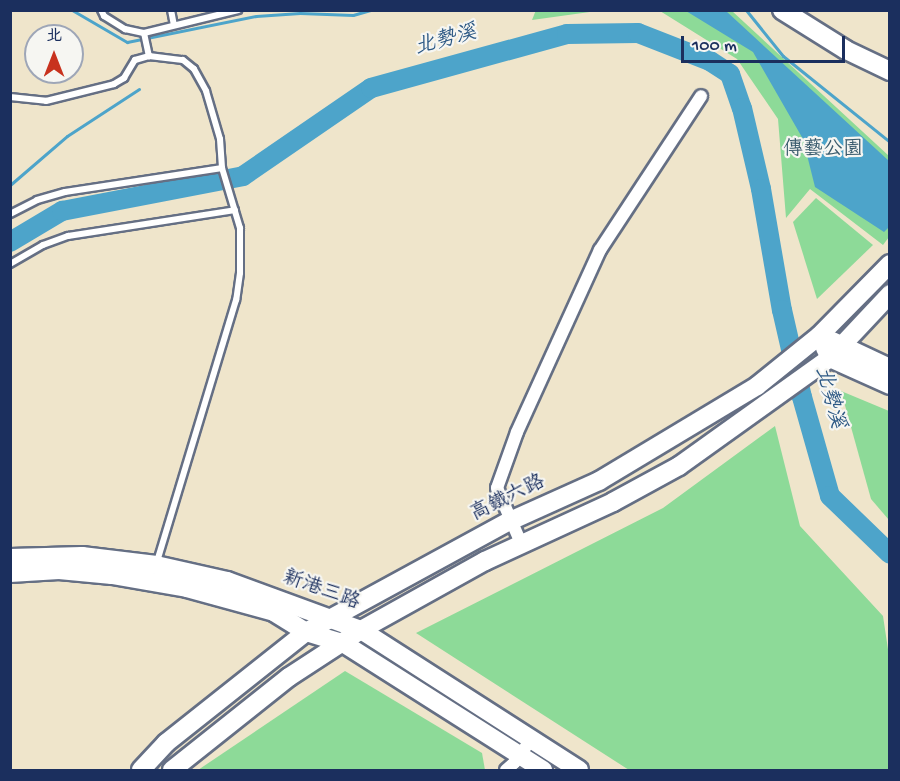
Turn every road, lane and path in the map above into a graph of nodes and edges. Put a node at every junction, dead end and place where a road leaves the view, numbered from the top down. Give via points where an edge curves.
1 (101, 10) edge
2 (171, 10) edge
3 (238, 10) edge
4 (782, 10) edge
5 (174, 25) junction
6 (144, 33) junction
7 (149, 56) junction
8 (890, 71) edge
9 (701, 96) dead end
10 (10, 97) edge
11 (222, 168) junction
12 (235, 207) junction
13 (10, 214) edge
14 (10, 264) edge
15 (890, 264) edge
16 (890, 294) edge
17 (819, 336) junction
18 (836, 351) junction
19 (890, 368) edge
20 (890, 385) edge
21 (510, 521) junction
22 (521, 543) junction
23 (10, 558) edge
24 (156, 565) junction
25 (10, 573) edge
26 (331, 619) junction
27 (361, 630) junction
28 (306, 632) junction
29 (343, 644) junction
30 (531, 740) junction
31 (519, 756) junction
32 (141, 771) edge
33 (172, 771) edge
34 (506, 771) edge
35 (543, 771) edge
36 (579, 771) edge

1 - 6 lane via 125,29
2 - 5 lane
3 - 5 lane
4 - 8 street via 846,50
5 - 6 lane
6 - 7 lane
7 - 10 lane via 135,60 124,78 114,84 46,101
7 - 11 lane via 183,60 194,69 206,91 220,139
9 - 21 street via 600,250 517,432 497,488
11 - 12 lane
11 - 13 lane via 65,192
12 - 14 lane via 68,236
12 - 24 lane via 240,228 236,300
15 - 17 street, 高鐵六路
16 - 18 street
17 - 18 street
17 - 21 street, 高鐵六路 via 757,386 599,481
18 - 19 street
18 - 20 street
18 - 22 street via 679,466 613,502
21 - 22 street
21 - 26 street, 高鐵六路
22 - 27 street
23 - 24 street, 新港三路 via 82,556
24 - 26 street, 新港三路 via 228,581
25 - 28 street, 新港三路 via 70,571 188,588 274,612
26 - 27 street, 新港三路
26 - 28 street, 高鐵六路
27 - 29 street
27 - 30 street, 新港三路
28 - 29 street, 新港三路
28 - 32 street, 高鐵六路 via 166,744
29 - 31 street, 新港三路
29 - 33 street via 289,677
30 - 31 street
30 - 36 street, 新港三路
31 - 34 street
31 - 35 street, 新港三路

